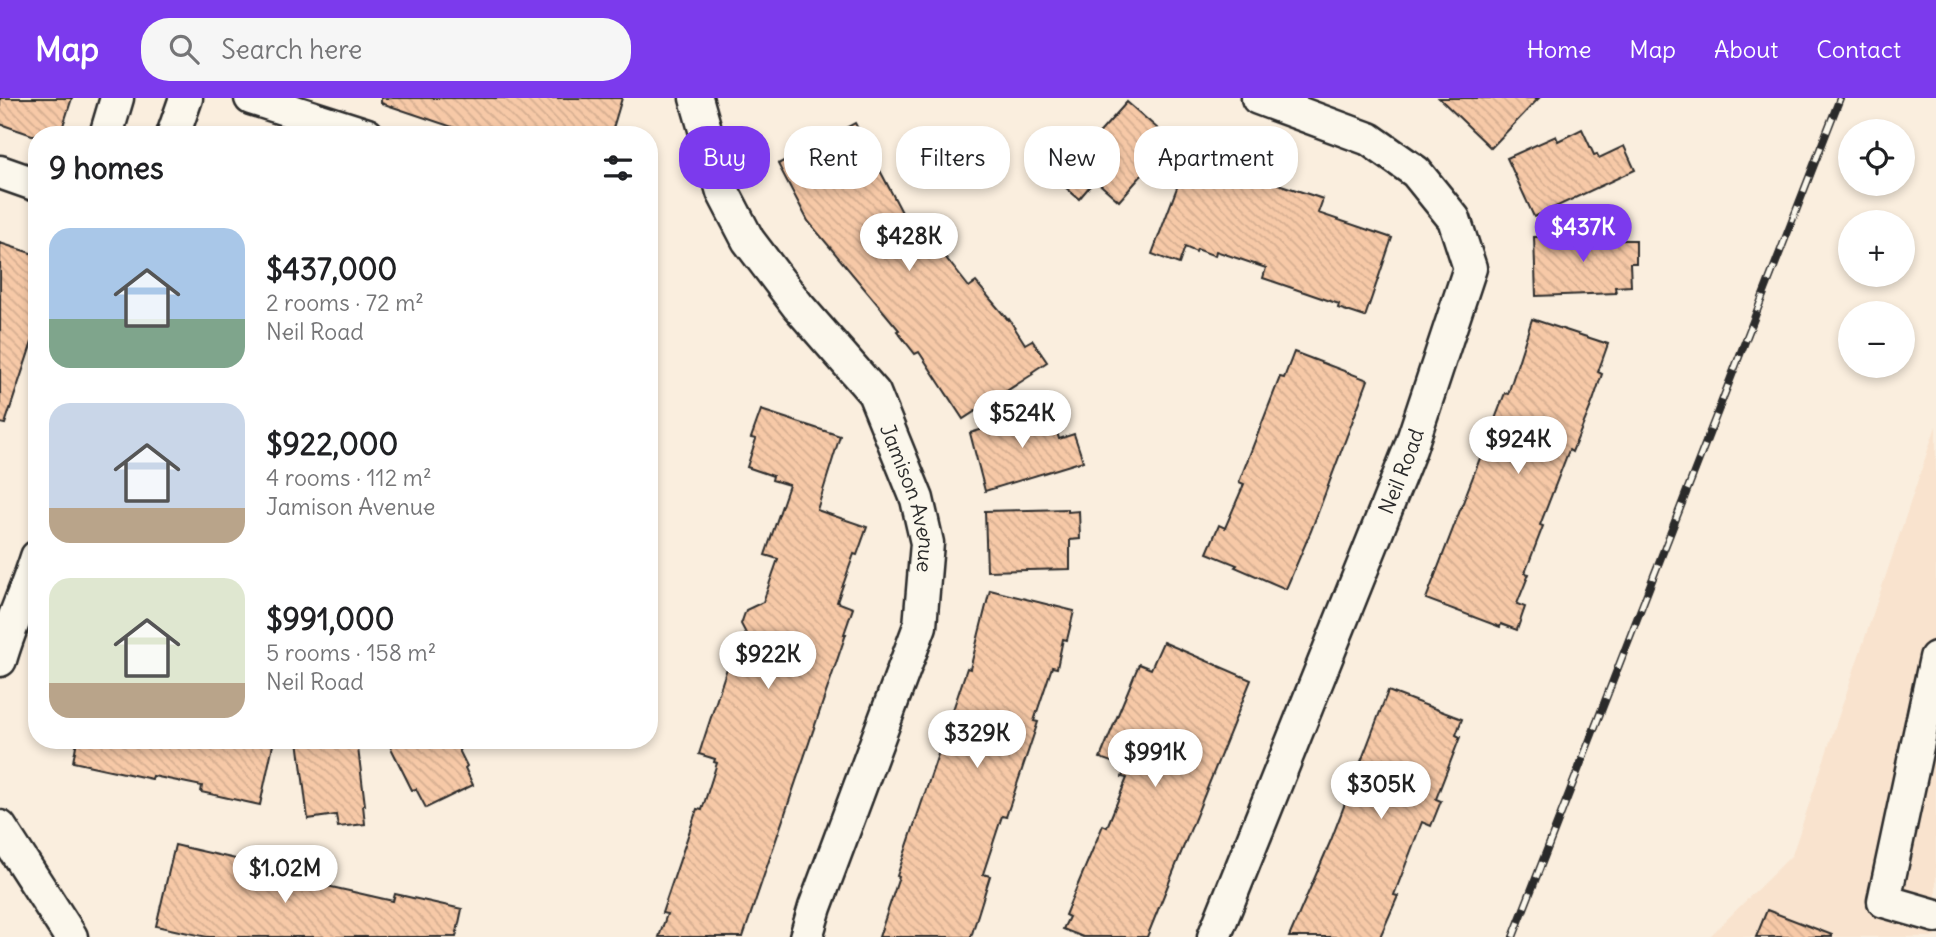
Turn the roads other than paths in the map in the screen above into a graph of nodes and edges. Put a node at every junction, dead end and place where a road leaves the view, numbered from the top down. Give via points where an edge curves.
1 (117, 98) edge
2 (186, 98) edge
3 (251, 98) edge
4 (696, 98) edge
5 (1258, 98) edge
6 (109, 126) edge
7 (176, 126) edge
8 (338, 126) edge
9 (0, 172) edge
10 (28, 183) edge
11 (28, 595) edge
12 (1936, 659) edge
13 (0, 660) edge
14 (0, 827) edge
15 (1936, 916) edge
16 (71, 937) edge
17 (806, 937) edge
18 (1214, 937) edge

1 - 6 street
2 - 7 street
3 - 8 street
4 - 17 street, Jamison Avenue via 723,192 748,240 874,393 917,499 928,542 920,626
5 - 18 street, Neil Road via 1369,139 1416,172 1454,219 1471,268 1410,449
9 - 10 street
11 - 13 street via 8,632
12 - 15 street via 1884,901
14 - 16 street

